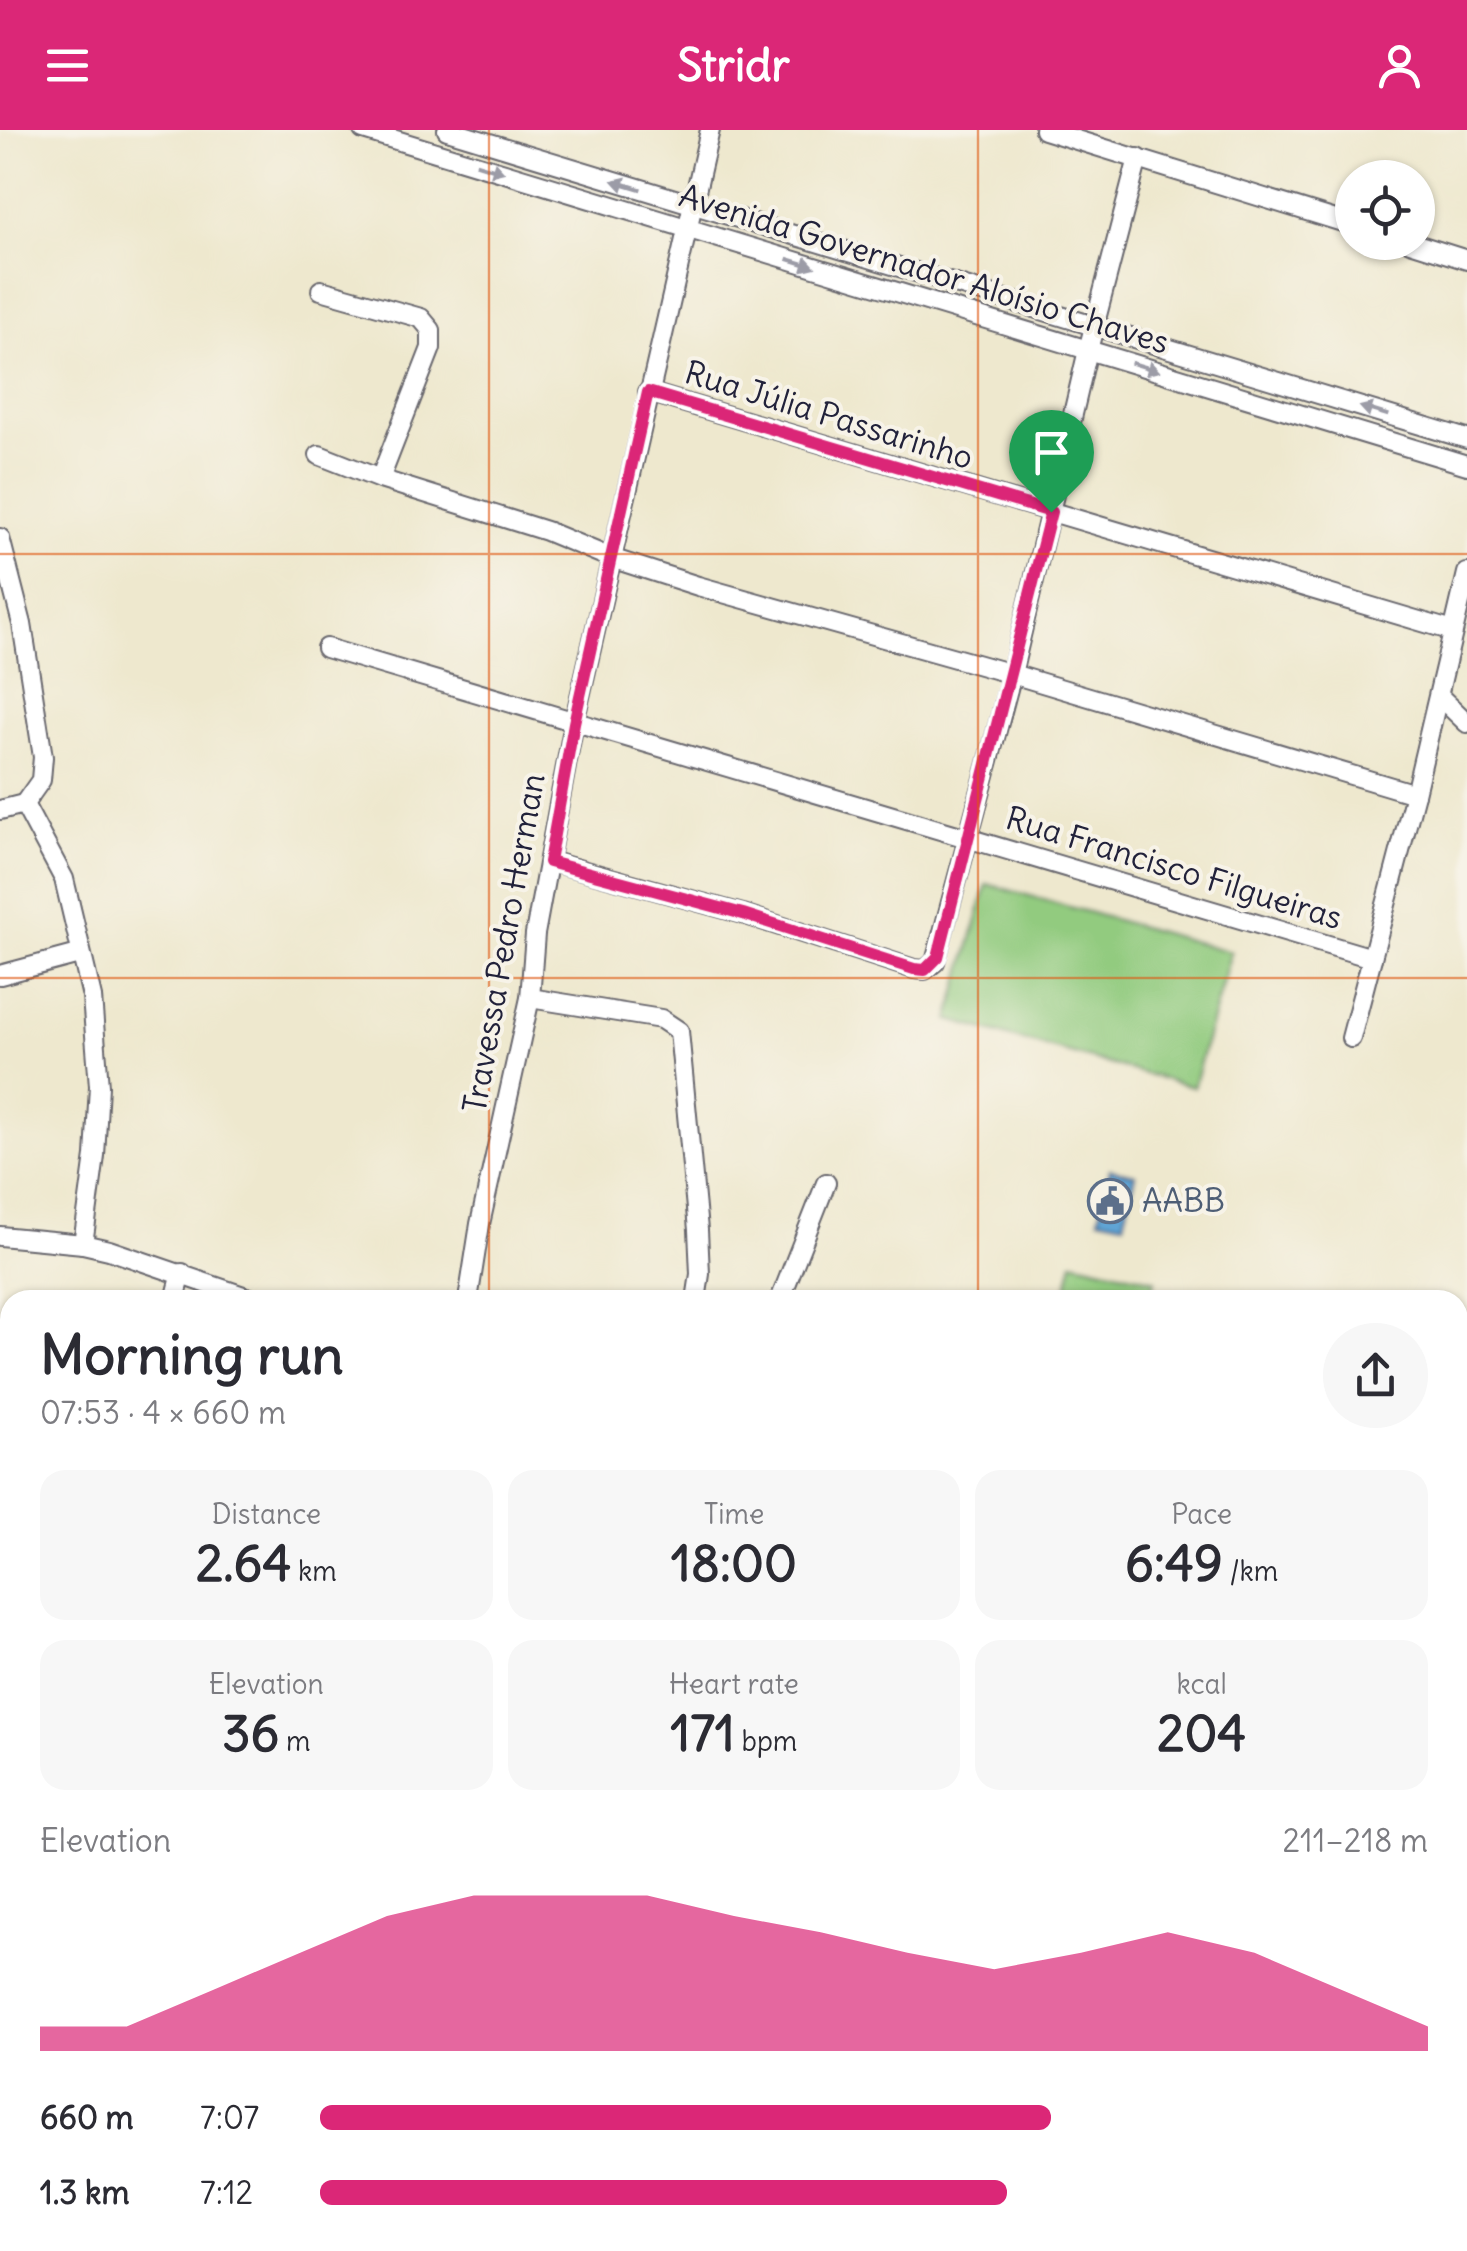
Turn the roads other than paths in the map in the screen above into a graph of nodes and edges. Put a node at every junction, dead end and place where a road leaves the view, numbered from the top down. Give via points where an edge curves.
1 (363, 130) edge
2 (447, 130) edge
3 (710, 130) edge
4 (1044, 130) edge
5 (1138, 158) junction
6 (691, 204) junction
7 (1335, 220) edge
8 (686, 228) junction
9 (1435, 250) edge
10 (1467, 260) edge
11 (321, 290) dead end
12 (1094, 326) junction
13 (1088, 350) junction
14 (648, 392) junction
15 (1467, 439) edge
16 (319, 455) dead end
17 (1467, 465) edge
18 (380, 479) junction
19 (1051, 512) junction
20 (0, 538) edge
21 (611, 558) junction
22 (1467, 573) edge
23 (22, 624) junction
24 (0, 629) edge
25 (1453, 631) junction
26 (326, 648) dead end
27 (1012, 674) junction
28 (1438, 696) junction
29 (574, 723) junction
30 (1467, 723) edge
31 (1415, 794) junction
32 (24, 804) junction
33 (0, 810) edge
34 (970, 838) junction
35 (549, 862) junction
36 (79, 954) junction
37 (1372, 958) junction
38 (0, 975) edge
39 (530, 998) junction
40 (1351, 1038) dead end
41 (826, 1183) dead end
42 (0, 1236) edge
43 (83, 1244) junction
44 (182, 1274) junction
45 (177, 1290) edge
46 (227, 1290) edge
47 (470, 1290) edge
48 (698, 1290) edge
49 (784, 1290) edge

1 -> 8 street, Avenida Governador Aloísio Chaves
6 -> 2 street, Avenida Governador Aloísio Chaves
3 - 6 street, Travessa Pedro Herman
4 - 5 street
5 - 7 street
5 - 12 street
6 - 8 street, Travessa Pedro Herman
6 - 12 street, Avenida Governador Aloísio Chaves
8 -> 13 street, Avenida Governador Aloísio Chaves
8 - 14 street, Travessa Pedro Herman
9 - 10 street
11 - 18 street via 421,318 430,330 431,348
12 - 13 street
15 -> 12 street, Avenida Governador Aloísio Chaves
13 -> 17 street, Avenida Governador Aloísio Chaves
13 - 19 street
14 - 19 street, Rua Júlia Passarinho
14 - 21 street, Travessa Pedro Herman
16 - 18 street
18 - 21 street
19 - 25 street, Rua Júlia Passarinho
19 - 27 street
20 - 23 street
21 - 27 street
21 - 29 street, Travessa Pedro Herman
22 - 25 street
23 - 24 street
23 - 32 street via 42,757 41,780
25 - 28 street
26 - 29 street, Rua Francisco Filgueiras
27 - 31 street
27 - 34 street
28 - 30 street
28 - 31 street
29 - 34 street, Rua Francisco Filgueiras
29 - 35 street, Travessa Pedro Herman
31 - 37 street
32 - 33 street
32 - 36 street via 64,879
34 - 35 street via 938,957 925,970
34 - 37 street, Rua Francisco Filgueiras
35 - 39 street, Travessa Pedro Herman
36 - 38 street
36 - 43 street via 92,997 99,1086
37 - 40 street
39 - 47 street, Travessa Pedro Herman
39 - 48 street via 661,1019 679,1032
41 - 49 street
42 - 43 street
43 - 44 street
44 - 45 street
44 - 46 street

